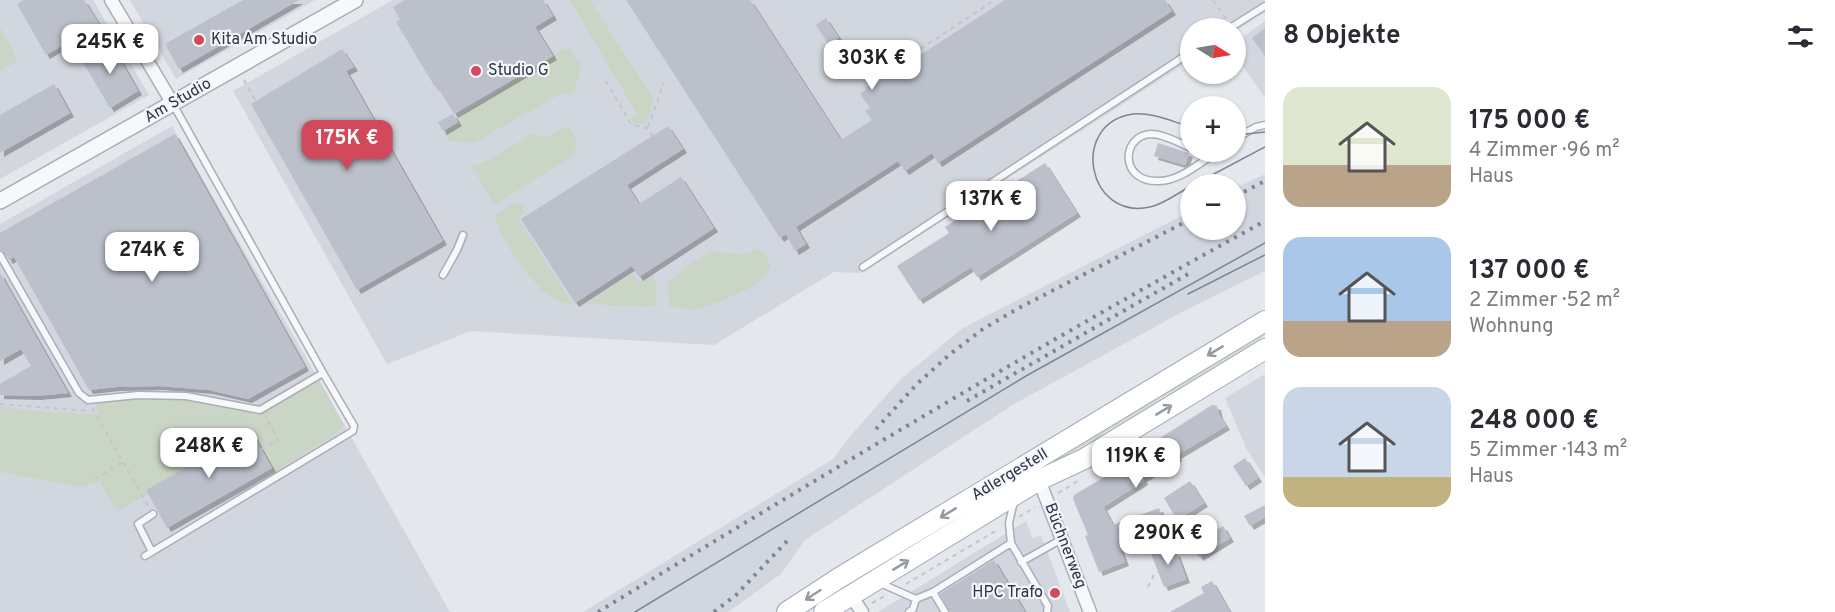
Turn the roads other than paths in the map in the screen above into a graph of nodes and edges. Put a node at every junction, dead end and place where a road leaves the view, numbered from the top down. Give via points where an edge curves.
1 (111, 0) edge
2 (355, 0) edge
3 (1265, 6) edge
4 (1246, 18) edge
5 (1180, 59) edge
6 (173, 104) junction
7 (1265, 125) edge
8 (1246, 134) edge
9 (1180, 144) edge
10 (1201, 162) edge
11 (0, 201) edge
12 (463, 235) dead end
13 (0, 255) edge
14 (862, 267) dead end
15 (443, 275) dead end
16 (1265, 321) edge
17 (1265, 349) edge
18 (323, 373) junction
19 (1040, 480) junction
20 (1015, 495) junction
21 (153, 514) road end
22 (1062, 540) junction
23 (1011, 543) junction
24 (152, 552) junction
25 (145, 556) dead end
26 (1021, 562) junction
27 (874, 580) junction
28 (933, 592) junction
29 (853, 599) edge
30 (916, 599) junction
31 (787, 612) edge
32 (824, 612) edge
33 (909, 612) edge
34 (945, 612) edge
35 (1047, 612) edge
36 (1090, 612) edge

1 - 6 street
2 - 6 street, Am Studio
3 - 4 lane
5 - 14 lane
6 - 11 street, Am Studio
6 - 18 lane
7 - 8 lane
9 - 10 lane via 1148,135 1135,141 1128,160 1131,169 1158,182 1172,179
12 - 15 lane
13 - 18 lane via 79,393 88,400 186,396 260,410
16 -> 29 main road, Adlergestell
19 -> 17 main road, Adlergestell via 1084,459
18 - 24 lane via 354,426 353,431
19 - 20 main road, Adlergestell
19 - 22 street, Büchnerweg
20 - 23 lane via 1009,523
27 -> 20 main road, Adlergestell
21 - 24 lane via 138,524
22 - 26 lane
22 - 36 street, Büchnerweg
23 - 26 lane
23 - 28 lane
24 - 25 lane
26 - 35 lane via 1048,606
27 - 29 main road, Adlergestell
27 - 30 lane
28 - 30 lane
28 - 34 lane
29 -> 31 main road, Adlergestell
29 - 32 main road, Adlergestell
30 - 33 lane

